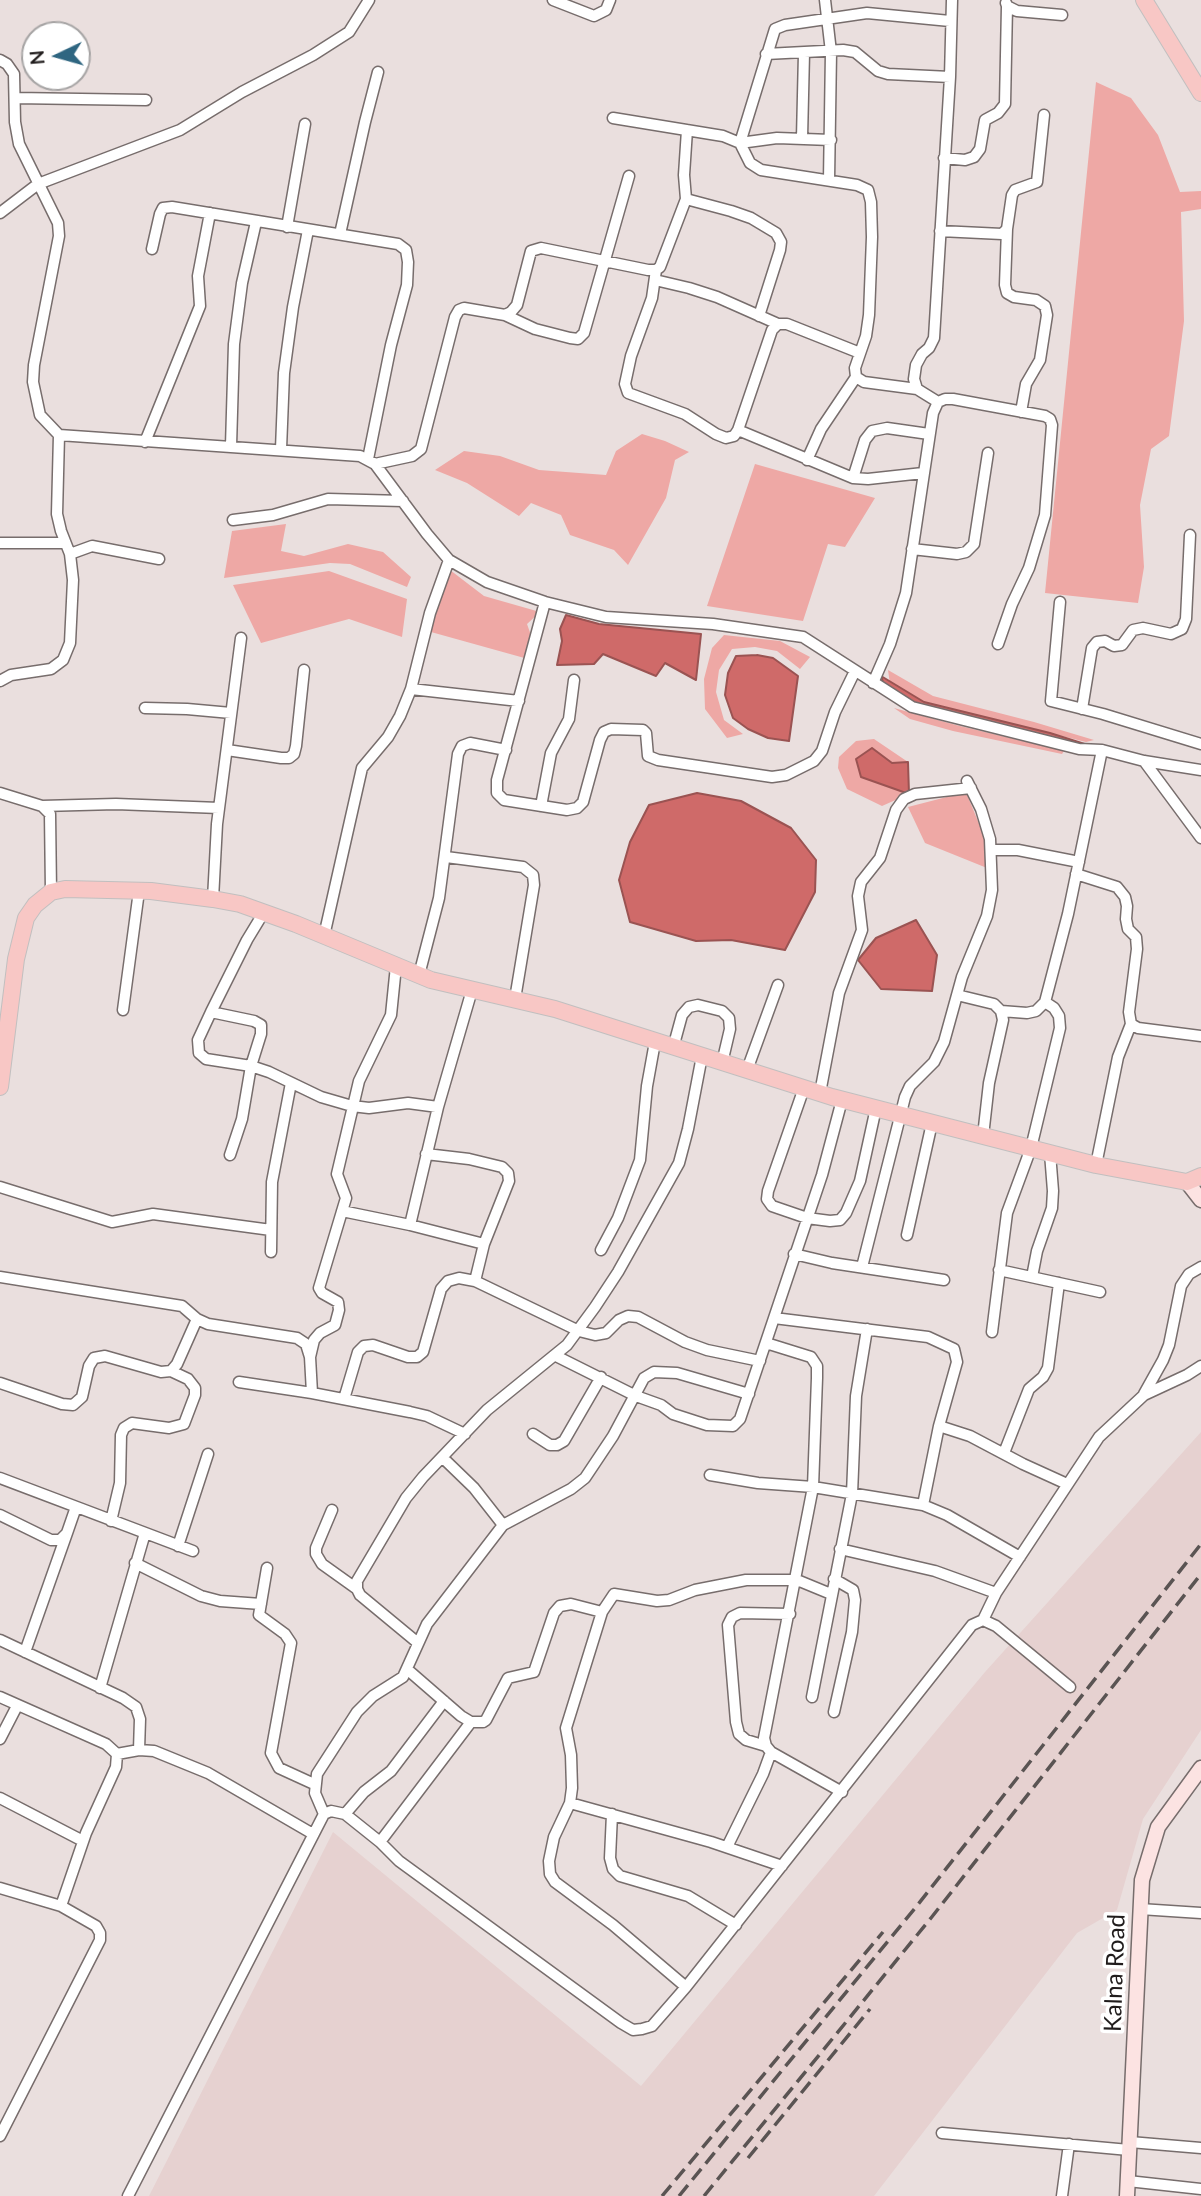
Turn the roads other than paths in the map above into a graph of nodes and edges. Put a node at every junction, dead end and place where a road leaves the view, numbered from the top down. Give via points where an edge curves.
1 (369, 0) edge
2 (553, 0) edge
3 (610, 0) edge
4 (825, 0) edge
5 (951, 0) edge
6 (1144, 0) edge
7 (1006, 3) edge
8 (1062, 15) dead end
9 (827, 20) junction
10 (950, 21) junction
11 (831, 52) junction
12 (804, 53) junction
13 (766, 54) junction
14 (0, 60) edge
15 (378, 72) dead end
16 (950, 77) junction
17 (1201, 93) edge
18 (15, 98) junction
19 (146, 100) dead end
20 (1044, 115) dead end
21 (613, 118) dead end
22 (304, 124) dead end
23 (687, 130) junction
24 (802, 138) junction
25 (831, 140) junction
26 (740, 143) junction
27 (944, 158) junction
28 (629, 176) dead end
29 (828, 180) junction
30 (41, 188) junction
31 (686, 199) junction
32 (0, 213) edge
33 (210, 213) junction
34 (256, 222) junction
35 (287, 227) junction
36 (1007, 229) junction
37 (308, 230) junction
38 (940, 232) junction
39 (340, 234) junction
40 (152, 249) dead end
41 (604, 261) junction
42 (656, 275) junction
43 (505, 315) junction
44 (759, 316) junction
45 (778, 324) junction
46 (860, 353) junction
47 (856, 377) junction
48 (917, 389) junction
49 (938, 402) junction
50 (1021, 412) junction
51 (738, 430) junction
52 (929, 434) junction
53 (59, 435) junction
54 (145, 442) junction
55 (231, 446) junction
56 (281, 449) junction
57 (988, 453) dead end
58 (807, 460) junction
59 (372, 461) junction
60 (923, 473) junction
61 (853, 478) junction
62 (403, 501) junction
63 (233, 520) dead end
64 (1190, 535) dead end
65 (0, 543) edge
66 (65, 543) junction
67 (912, 550) junction
68 (70, 554) junction
69 (159, 559) dead end
70 (449, 560) junction
71 (545, 602) junction
72 (1060, 602) dead end
73 (241, 638) dead end
74 (998, 644) dead end
75 (304, 670) dead end
76 (855, 671) junction
77 (573, 680) dead end
78 (0, 681) edge
79 (873, 683) junction
80 (411, 689) junction
81 (519, 701) junction
82 (145, 708) dead end
83 (1082, 709) junction
84 (231, 713) junction
85 (1201, 744) edge
86 (227, 750) junction
87 (506, 750) junction
88 (1102, 750) junction
89 (1144, 761) junction
90 (1201, 770) edge
91 (0, 793) edge
92 (42, 806) junction
93 (541, 806) junction
94 (219, 808) junction
95 (1201, 838) edge
96 (991, 850) junction
97 (446, 857) junction
98 (1079, 862) junction
99 (1076, 874) junction
100 (139, 891) junction
101 (51, 892) junction
102 (213, 899) junction
103 (264, 912) junction
104 (324, 936) junction
105 (396, 966) junction
106 (419, 975) junction
107 (778, 985) dead end
108 (472, 990) junction
109 (957, 995) junction
110 (515, 999) junction
111 (1045, 1002) junction
112 (123, 1010) dead end
113 (1001, 1011) junction
114 (211, 1012) junction
115 (1131, 1024) junction
116 (1201, 1036) edge
117 (655, 1042) junction
118 (673, 1048) junction
119 (702, 1056) junction
120 (722, 1062) junction
121 (251, 1066) junction
122 (747, 1070) junction
123 (291, 1083) junction
124 (0, 1087) edge
125 (812, 1091) junction
126 (842, 1100) junction
127 (352, 1106) junction
128 (438, 1107) junction
129 (876, 1108) junction
130 (902, 1115) junction
131 (932, 1123) junction
132 (983, 1136) junction
133 (1031, 1148) junction
134 (1050, 1153) junction
135 (426, 1154) junction
136 (230, 1155) dead end
137 (1096, 1165) junction
138 (1194, 1179) edge
139 (0, 1187) edge
140 (1201, 1200) edge
141 (342, 1211) junction
142 (807, 1217) junction
143 (410, 1224) junction
144 (271, 1230) junction
145 (907, 1235) dead end
146 (484, 1244) junction
147 (600, 1250) dead end
148 (271, 1252) dead end
149 (794, 1254) junction
150 (862, 1267) junction
151 (1201, 1267) edge
152 (999, 1270) junction
153 (0, 1277) edge
154 (1032, 1277) junction
155 (944, 1280) dead end
156 (475, 1281) junction
157 (1059, 1283) junction
158 (1100, 1292) dead end
159 (774, 1318) junction
160 (197, 1319) junction
161 (867, 1329) junction
162 (579, 1331) junction
163 (992, 1332) dead end
164 (766, 1343) junction
165 (556, 1356) junction
166 (310, 1357) junction
167 (760, 1361) junction
168 (1201, 1366) edge
169 (171, 1371) junction
170 (601, 1377) junction
171 (239, 1382) dead end
172 (0, 1383) edge
173 (312, 1393) junction
174 (749, 1394) junction
175 (1144, 1395) junction
176 (636, 1396) junction
177 (344, 1399) junction
178 (939, 1426) junction
179 (465, 1434) junction
180 (533, 1434) dead end
181 (1004, 1453) junction
182 (208, 1454) dead end
183 (443, 1458) junction
184 (710, 1475) dead end
185 (0, 1478) edge
186 (1067, 1484) junction
187 (813, 1487) junction
188 (852, 1494) junction
189 (923, 1505) junction
190 (76, 1507) junction
191 (332, 1510) dead end
192 (0, 1515) edge
193 (111, 1521) junction
194 (503, 1525) junction
195 (67, 1533) junction
196 (145, 1533) junction
197 (178, 1546) junction
198 (840, 1549) junction
199 (193, 1551) dead end
200 (1020, 1557) junction
201 (135, 1563) junction
202 (267, 1568) dead end
203 (834, 1579) junction
204 (797, 1580) junction
205 (357, 1588) junction
206 (996, 1592) junction
207 (831, 1594) junction
208 (261, 1604) junction
209 (602, 1612) junction
210 (790, 1614) junction
211 (983, 1620) junction
212 (0, 1640) edge
213 (418, 1643) junction
214 (25, 1652) junction
215 (408, 1670) junction
216 (1070, 1687) dead end
217 (100, 1688) junction
218 (0, 1697) edge
219 (812, 1697) dead end
220 (444, 1701) junction
221 (17, 1706) junction
222 (834, 1712) dead end
223 (471, 1722) junction
224 (0, 1739) edge
225 (769, 1749) junction
226 (139, 1750) junction
227 (117, 1754) junction
228 (1201, 1768) edge
229 (314, 1784) junction
230 (842, 1792) junction
231 (0, 1798) edge
232 (570, 1803) junction
233 (324, 1814) junction
234 (345, 1814) junction
235 (612, 1814) junction
236 (313, 1834) junction
237 (83, 1841) junction
238 (380, 1842) junction
239 (727, 1847) junction
240 (782, 1866) junction
241 (0, 1888) edge
242 (61, 1906) junction
243 (1140, 1909) junction
244 (1201, 1913) edge
245 (736, 1925) junction
246 (686, 1987) junction
247 (942, 2133) dead end
248 (0, 2136) edge
249 (1069, 2144) junction
250 (1130, 2146) junction
251 (1201, 2148) edge
252 (1128, 2189) edge
253 (1201, 2189) edge
254 (128, 2196) edge
255 (1062, 2196) edge

1 - 30 street via 349,32 280,74 180,130
2 - 3 street via 594,16 606,10
4 - 9 street
5 - 10 street
6 - 17 main road
7 - 8 street via 1017,11
7 - 27 street via 1005,104 985,120 974,158
9 - 10 street via 867,13
9 - 11 street
9 - 13 street via 775,29
10 - 16 street
11 - 12 street
11 - 16 street via 855,52 888,74
11 - 25 street
12 - 13 street
12 - 24 street
13 - 26 street
14 - 18 street via 14,74
15 - 39 street
16 - 27 street
18 - 19 street
18 - 30 street via 16,133
20 - 36 street via 1037,182 1014,190
21 - 23 street
22 - 35 street
23 - 26 street
23 - 31 street
24 - 25 street
24 - 26 street
25 - 29 street
26 - 29 street via 750,163 761,170
27 - 38 street
28 - 41 street
29 - 46 street via 863,187 870,195 870,303
30 - 32 street
30 - 53 street via 58,223 59,236 33,382 40,415
31 - 42 street
31 - 44 street via 751,218 776,233 780,250
33 - 34 street
33 - 40 street via 163,208
33 - 54 street via 198,276 200,306
34 - 35 street
34 - 55 street via 234,344
35 - 37 street
36 - 38 street via 993,235
36 - 50 street via 1007,293 1036,300 1045,306 1047,315 1040,360 1026,384
37 - 39 street
37 - 56 street via 284,373
38 - 48 street via 934,338 916,365
39 - 59 street via 398,244 408,262
41 - 42 street
41 - 43 street via 535,248 529,254 517,305
41 - 43 street via 584,333 578,339 535,330
42 - 44 street
42 - 51 street via 631,356 625,384 628,393 685,414 726,438
43 - 59 street via 459,310 421,449 412,456
44 - 45 street
45 - 46 street
45 - 51 street
46 - 47 street
47 - 48 street
47 - 58 street via 821,429
48 - 49 street
49 - 50 street via 953,399
49 - 52 street
50 - 74 street via 1051,419 1045,515 1030,568
51 - 58 street
52 - 60 street
52 - 61 street via 887,428 872,431
53 - 54 street
53 - 66 street via 57,514
54 - 55 street
55 - 56 street
56 - 59 street
57 - 67 street via 974,544 957,554
58 - 61 street
59 - 62 street
60 - 61 street
60 - 67 street
62 - 63 street via 328,499 273,516
62 - 70 street
64 - 83 street via 1182,629 1171,634 1143,628 1133,630 1122,645 1097,642 1092,648
65 - 66 street
66 - 68 street
67 - 79 street via 906,593
68 - 69 street via 92,546
68 - 78 street via 70,643 63,660 51,668
70 - 71 street via 487,582
70 - 80 street
71 - 76 street via 606,617 713,624 803,637
71 - 81 street
72 - 83 street via 1051,701
73 - 84 street
75 - 86 street via 294,754 281,758
76 - 79 street
76 - 93 street via 822,751 814,761 786,775 772,777 658,760 648,756 643,730 611,729 600,740 583,802 568,810
77 - 93 street via 569,719 551,753
79 - 88 street via 912,707 1079,749
80 - 81 street
80 - 104 street via 388,737 362,768
81 - 87 street
82 - 84 street
83 - 85 street
84 - 86 street
86 - 94 street
87 - 93 street via 497,793 504,800
87 - 97 street via 470,743 462,746
88 - 89 street
88 - 98 street
89 - 90 street
89 - 95 street
91 - 92 street
92 - 94 street
92 - 101 street via 50,814
94 - 102 street
96 - 98 street via 1040,853
96 - 109 street via 987,916
96 - 125 street via 969,784 904,799 880,859 861,882 862,930
97 - 106 street
97 - 110 street via 523,867 533,875
98 - 99 street
99 - 111 street
99 - 115 street via 1117,887 1125,897 1128,929 1136,937 1137,949
100 - 101 main road via 85,888
100 - 102 main road
100 - 112 street
101 - 124 main road via 26,918 20,937
102 - 103 main road
103 - 104 main road
103 - 114 street
104 - 105 main road
105 - 106 main road
105 - 127 street via 391,1015
106 - 108 main road
107 - 122 street
108 - 110 main road
108 - 128 street
109 - 113 street via 994,1004
109 - 130 street via 944,1042 934,1062 911,1086
110 - 117 main road
111 - 113 street via 1027,1013
111 - 133 street via 1059,1016 1060,1028
113 - 132 street
114 - 121 street via 261,1025
114 - 121 street via 198,1040 198,1053 206,1059
115 - 116 street
115 - 137 street via 1118,1056
117 - 118 main road
117 - 147 street via 640,1160 618,1219
118 - 119 main road
118 - 120 street via 682,1015 689,1007 722,1011 729,1018 730,1029
119 - 120 main road
119 - 162 street via 678,1163 618,1272
120 - 122 main road
121 - 123 street
121 - 136 street
122 - 125 main road
123 - 127 street
123 - 144 street via 275,1164
125 - 126 main road
125 - 142 street via 767,1199 772,1206
126 - 129 main road
126 - 142 street
127 - 128 street
127 - 141 street via 337,1174 346,1198
128 - 135 street
129 - 130 main road
129 - 142 street via 860,1181 846,1213 830,1222
130 - 131 main road
130 - 150 street
131 - 132 main road
131 - 145 street
132 - 133 main road
133 - 134 main road
133 - 152 street via 1007,1213
134 - 137 main road
134 - 154 street via 1052,1208
135 - 143 street
135 - 146 street via 469,1159 502,1167 508,1173 509,1181
137 - 138 main road
138 - 140 street
139 - 144 street via 112,1222 153,1214
141 - 143 street
141 - 166 street via 319,1288 338,1302 339,1310 335,1325 314,1339
142 - 149 street
143 - 146 street
144 - 148 street
146 - 156 street
149 - 150 street
149 - 159 street
150 - 155 street
151 - 175 street via 1181,1286 1169,1345
152 - 154 street
152 - 163 street
153 - 160 street via 181,1306
154 - 157 street
156 - 162 street
156 - 177 street via 448,1281 423,1352 417,1357 364,1346
157 - 158 street
157 - 181 street via 1048,1368 1029,1390
159 - 161 street
159 - 164 street
160 - 166 street via 297,1338 306,1344
160 - 169 street
161 - 178 street via 928,1337 954,1349 957,1362
161 - 188 street via 856,1396
162 - 165 street
162 - 167 street via 606,1333 619,1320 638,1317 706,1350
164 - 167 street
164 - 187 street via 811,1357 817,1366
165 - 170 street
165 - 179 street via 487,1410
166 - 173 street
167 - 174 street
168 - 175 street
169 - 172 street via 105,1356 94,1358 82,1397 73,1405
169 - 193 street via 195,1388 184,1424 169,1428 132,1423 124,1428 120,1483
170 - 176 street
170 - 180 street via 564,1441 550,1445
171 - 173 street
173 - 177 street
174 - 176 street via 677,1373 654,1372 644,1378
174 - 176 street via 740,1419 724,1427 687,1419
175 - 186 street via 1099,1437
176 - 194 street via 585,1479
177 - 179 street via 427,1416
178 - 181 street
178 - 189 street
179 - 183 street
181 - 186 street
182 - 197 street
183 - 194 street
183 - 205 street via 405,1498
184 - 187 street
185 - 190 street
186 - 200 street
187 - 188 street
187 - 204 street
188 - 189 street
188 - 198 street
189 - 200 street
190 - 193 street
190 - 195 street
191 - 205 street via 316,1554 322,1564
192 - 195 street via 51,1540 60,1540
193 - 196 street
194 - 213 street via 427,1624
195 - 214 street
196 - 197 street
196 - 201 street
197 - 199 street
198 - 203 street
198 - 206 street via 935,1571
200 - 206 street
201 - 208 street via 201,1596
201 - 217 street
202 - 208 street
203 - 207 street
203 - 222 street via 853,1590 855,1600
204 - 207 street
204 - 209 street via 728,1582 657,1601 614,1594
204 - 210 street
205 - 213 street
206 - 211 street
207 - 219 street
208 - 229 street via 259,1617 291,1643 271,1753 279,1768
209 - 223 street via 571,1604 560,1606 534,1672 508,1678 486,1720
209 - 232 street via 566,1728 571,1755
210 - 225 street via 766,1724 764,1738
210 - 225 street via 740,1613 728,1625 739,1734
211 - 216 street
211 - 230 street via 972,1625
212 - 214 street
213 - 215 street
214 - 217 street
215 - 220 street
215 - 229 street via 357,1712
217 - 226 street via 136,1707
218 - 221 street
220 - 223 street
220 - 234 street via 391,1770
221 - 224 street
221 - 227 street via 106,1744
223 - 238 street
225 - 230 street
225 - 239 street via 763,1774
226 - 227 street
226 - 236 street via 154,1751 208,1773
227 - 237 street via 116,1767
228 - 243 street, Kalna Road via 1158,1827 1142,1880
229 - 233 street
230 - 240 street
231 - 237 street
232 - 235 street
232 - 246 street via 554,1836 549,1861 555,1882
233 - 234 street
233 - 236 street
234 - 238 street
235 - 239 street
235 - 245 street via 610,1858 620,1876 688,1896
236 - 254 street
237 - 242 street
238 - 246 street via 399,1861 629,2028 652,2026
239 - 240 street
240 - 245 street
241 - 242 street
242 - 248 street via 96,1926 100,1940
243 - 244 street
243 - 250 street, Kalna Road
245 - 246 street
247 - 249 street
249 - 250 street
249 - 255 street
250 - 251 street
250 - 252 street, Kalna Road
252 - 253 street

